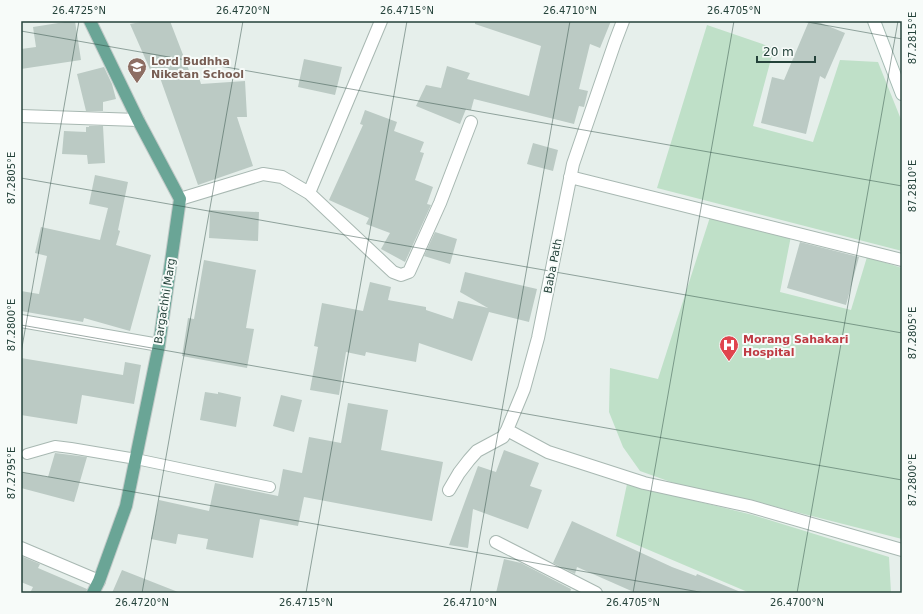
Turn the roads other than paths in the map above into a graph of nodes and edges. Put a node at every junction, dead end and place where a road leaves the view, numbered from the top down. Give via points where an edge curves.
1 (90, 21) edge
2 (381, 21) edge
3 (623, 21) edge
4 (874, 21) edge
5 (902, 94) edge
6 (21, 116) edge
7 (138, 120) junction
8 (470, 122) dead end
9 (570, 177) junction
10 (309, 193) junction
11 (180, 199) junction
12 (902, 260) edge
13 (21, 321) edge
14 (159, 345) junction
15 (508, 430) junction
16 (27, 454) dead end
17 (136, 459) junction
18 (270, 487) dead end
19 (449, 490) dead end
20 (496, 542) dead end
21 (21, 548) edge
22 (902, 550) edge
23 (99, 581) junction
24 (93, 593) edge
25 (596, 593) edge

1 - 7 main road
2 - 10 street
3 - 9 street, Baba Path
4 - 5 street
6 - 7 street
7 - 11 main road
8 - 10 street via 440,203 409,272 393,272
9 - 12 street
9 - 15 street, Baba Path via 538,338 524,389
10 - 11 street via 282,177 263,174
11 - 14 main road, Bargachhi Marg
13 - 14 street
14 - 17 main road, Bargachhi Marg
15 - 19 street, Baba Path via 503,437 468,460
15 - 22 street via 548,452 644,483 749,506
16 - 17 lane via 54,446
17 - 18 lane
17 - 23 main road, Bargachhi Marg via 126,506
20 - 25 street
21 - 23 street
23 - 24 main road, Bargachhi Marg

